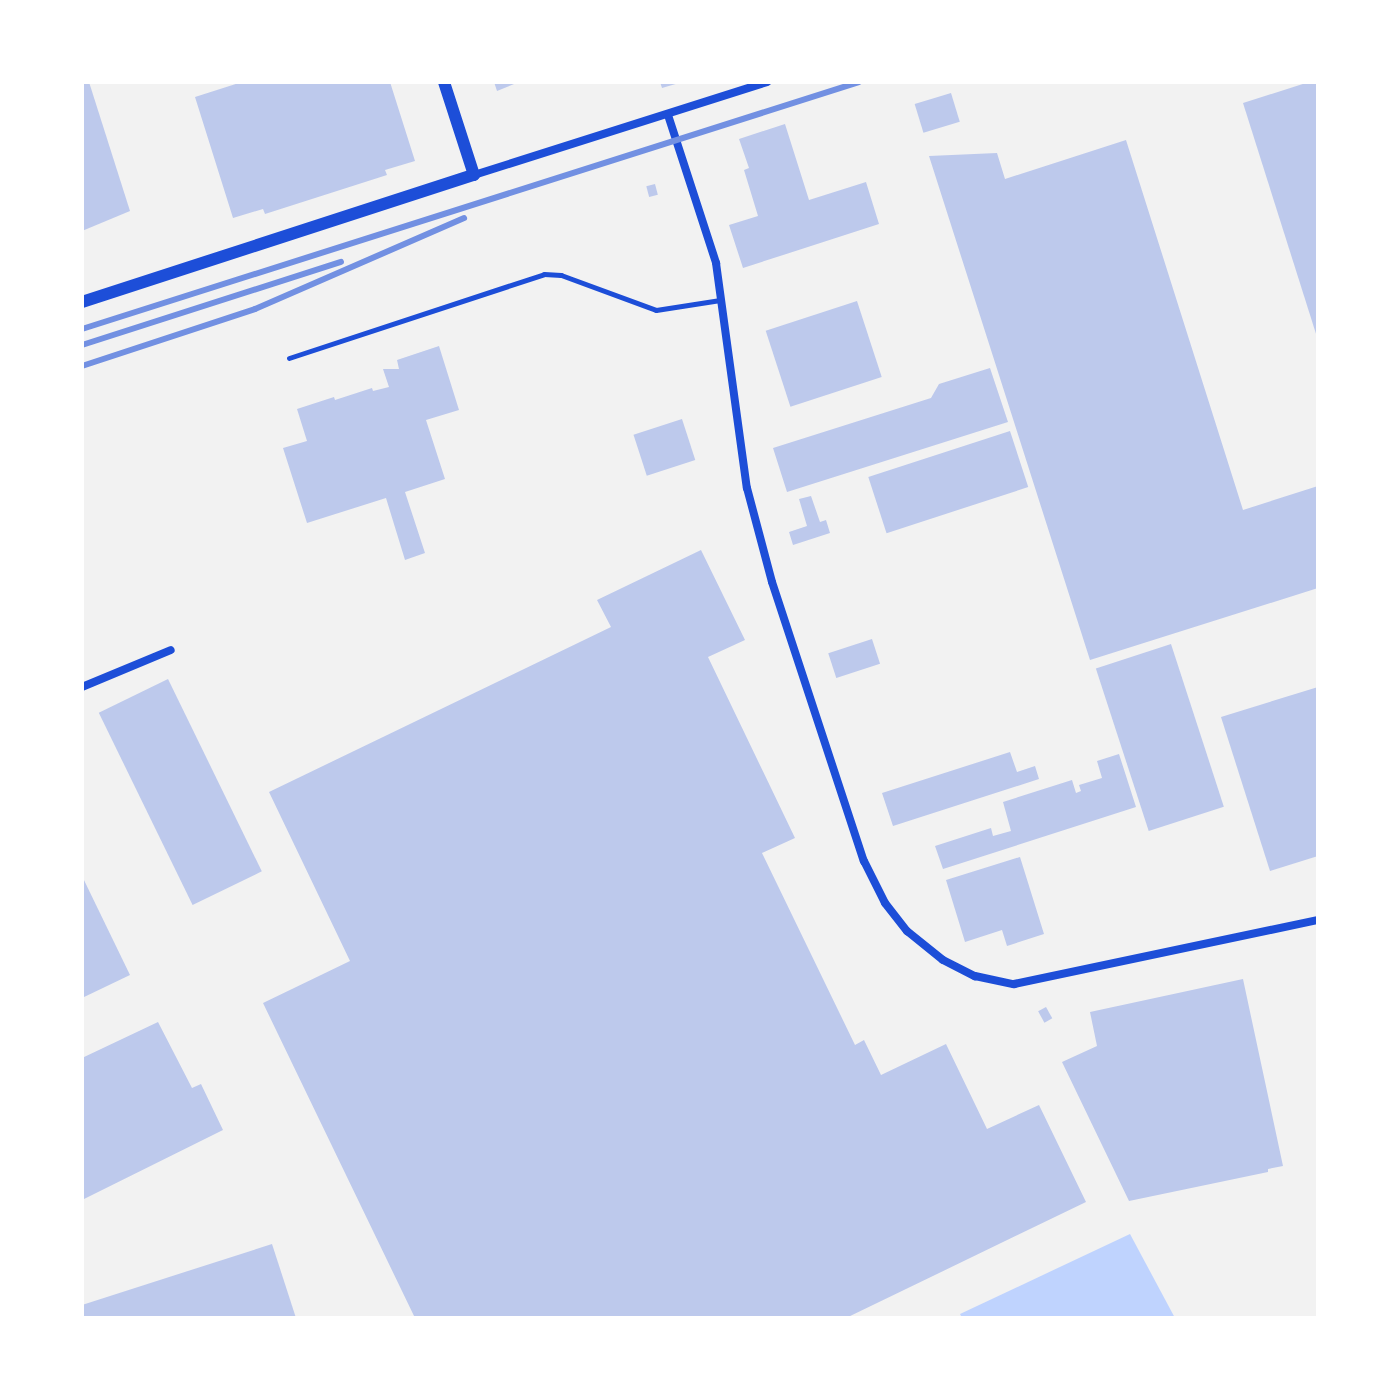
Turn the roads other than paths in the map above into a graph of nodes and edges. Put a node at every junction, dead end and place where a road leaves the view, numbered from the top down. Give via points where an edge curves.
1 (444, 82) edge
2 (768, 82) edge
3 (668, 115) junction
4 (474, 175) junction
5 (721, 300) junction
6 (82, 302) edge
7 (289, 358) dead end
8 (171, 650) dead end
9 (82, 687) edge
10 (1318, 920) edge

1 - 4 street
2 - 3 street
3 - 4 street
3 - 5 street via 716,263
4 - 6 street
5 - 7 lane via 656,310 561,275 544,274
5 - 10 street via 747,488 772,582 864,861 885,903 907,931 943,960 975,976 1014,984
8 - 9 street

